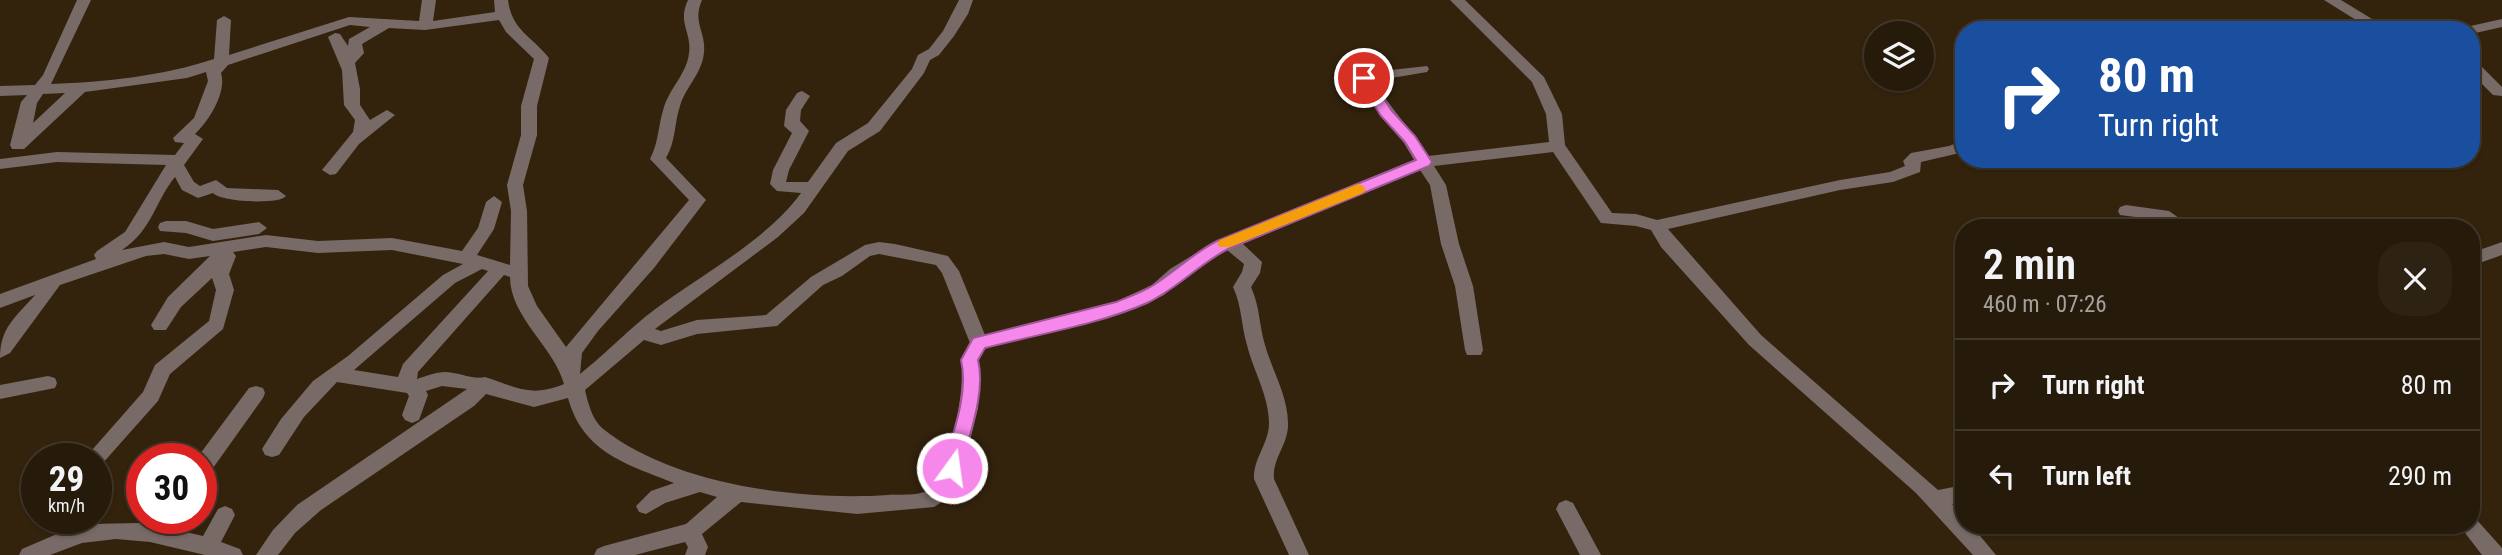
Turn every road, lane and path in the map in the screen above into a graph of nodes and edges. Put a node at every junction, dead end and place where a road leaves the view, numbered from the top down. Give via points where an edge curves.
1 (84, 0) edge
2 (429, 0) edge
3 (695, 0) edge
4 (966, 0) edge
5 (1457, 0) edge
6 (2331, 0) edge
7 (503, 5) edge
8 (224, 20) dead end
9 (2367, 21) edge
10 (2502, 23) edge
11 (385, 24) junction
12 (425, 26) junction
13 (2480, 28) edge
14 (335, 37) dead end
15 (347, 62) junction
16 (222, 63) junction
17 (1422, 69) dead end
18 (2480, 73) edge
19 (2480, 81) edge
20 (3, 88) edge
21 (40, 88) junction
22 (80, 88) junction
23 (2500, 93) edge
24 (802, 96) dead end
25 (387, 115) dead end
26 (361, 134) junction
27 (21, 142) junction
28 (1557, 146) junction
29 (1955, 149) edge
30 (1424, 162) junction
31 (0, 163) edge
32 (176, 163) junction
33 (330, 170) dead end
34 (814, 188) junction
35 (278, 195) dead end
36 (494, 202) dead end
37 (2126, 211) dead end
38 (2170, 219) edge
39 (1657, 226) junction
40 (166, 227) dead end
41 (259, 228) dead end
42 (193, 230) junction
43 (1229, 242) junction
44 (164, 248) junction
45 (2502, 248) edge
46 (223, 249) junction
47 (2480, 257) edge
48 (473, 260) junction
49 (509, 270) junction
50 (58, 281) junction
51 (472, 299) junction
52 (0, 301) edge
53 (160, 325) dead end
54 (639, 332) junction
55 (979, 343) junction
56 (1474, 350) dead end
57 (0, 351) edge
58 (334, 374) junction
59 (572, 380) junction
60 (48, 383) dead end
61 (485, 384) junction
62 (409, 387) junction
63 (0, 392) edge
64 (257, 393) dead end
65 (412, 415) dead end
66 (109, 443) edge
67 (217, 447) edge
68 (272, 449) dead end
69 (698, 483) junction
70 (744, 493) junction
71 (1955, 495) edge
72 (1935, 499) junction
73 (646, 506) dead end
74 (1566, 509) dead end
75 (225, 515) dead end
76 (1955, 521) edge
77 (126, 531) edge
78 (691, 532) junction
79 (146, 534) edge
80 (1967, 534) edge
81 (2477, 534) edge
82 (208, 547) junction
83 (29, 555) edge
84 (233, 555) edge
85 (266, 555) edge
86 (604, 555) edge
87 (695, 555) edge
88 (1299, 555) edge
89 (1591, 555) edge
90 (1986, 555) edge
91 (2495, 555) edge

1 - 21 street via 50,76
2 - 12 street
3 - 59 street via 690,13 697,52 672,105 665,146 658,159 698,200 573,352
4 - 34 street via 949,33 923,58 919,70 874,127 842,147
5 - 28 street via 1539,80 1553,114
6 - 9 street
7 - 12 street
7 - 49 street via 511,29 542,58 515,186 519,211
8 - 16 street
10 - 13 street
11 - 12 street
11 - 15 street via 354,42 357,53
11 - 16 street via 349,21
14 - 15 street
15 - 26 street via 352,105 363,120
16 - 22 street
16 - 32 street via 213,72 216,81 201,120 181,138 195,139 193,144
17 - 30 street via 1364,78
18 - 23 street
19 - 23 street
20 - 21 street
21 - 22 street
21 - 27 street via 29,102
22 - 27 street
24 - 34 street via 791,120 801,131 778,184
25 - 26 street
26 - 33 street
27 - 31 street
28 - 30 street
28 - 39 street via 1608,219
29 - 39 street via 1917,158 1911,161 1914,168 1892,177
30 - 43 street
30 - 56 street via 1444,206
31 - 32 street via 57,158
32 - 35 street via 183,179 198,192 216,186 222,193
32 - 50 street via 131,236
34 - 54 street via 772,233
36 - 48 street
37 - 38 street
39 - 72 street via 1755,340
40 - 42 street
41 - 42 street via 213,235
42 - 44 street
43 - 55 street via 1203,255 1158,290 1120,307
43 - 88 street via 1253,262 1242,287 1279,420 1278,438 1263,466 1264,479
44 - 46 street via 189,253
44 - 50 street via 116,258
45 - 47 street
46 - 48 street via 267,240 318,247 392,244
46 - 53 street via 216,265 168,307
46 - 66 street via 228,256 220,274 225,290 217,324 162,370 151,396
48 - 49 street
48 - 51 street
48 - 58 street
49 - 51 street
49 - 59 street
50 - 52 street
50 - 57 street
51 - 62 street via 410,369
54 - 55 street via 661,338 697,327 771,321 817,281 865,251 879,248 942,260
54 - 59 street via 606,364
55 - 70 street via 970,360 967,407 954,460 939,495 858,506
58 - 62 street
58 - 68 street via 286,424
59 - 61 street via 549,398 534,400
59 - 69 street via 585,421 602,440 646,464
60 - 63 street
61 - 62 street via 442,379
61 - 85 street via 467,401 316,501 287,526
62 - 65 street via 419,395
64 - 67 street
69 - 70 street
69 - 73 street via 688,490 653,497
70 - 78 street via 732,497
71 - 72 street
72 - 76 street
74 - 89 street
75 - 82 street
77 - 83 street via 81,535
78 - 86 street
78 - 87 street via 698,547
79 - 82 street
80 - 90 street
81 - 91 street
82 - 84 street

